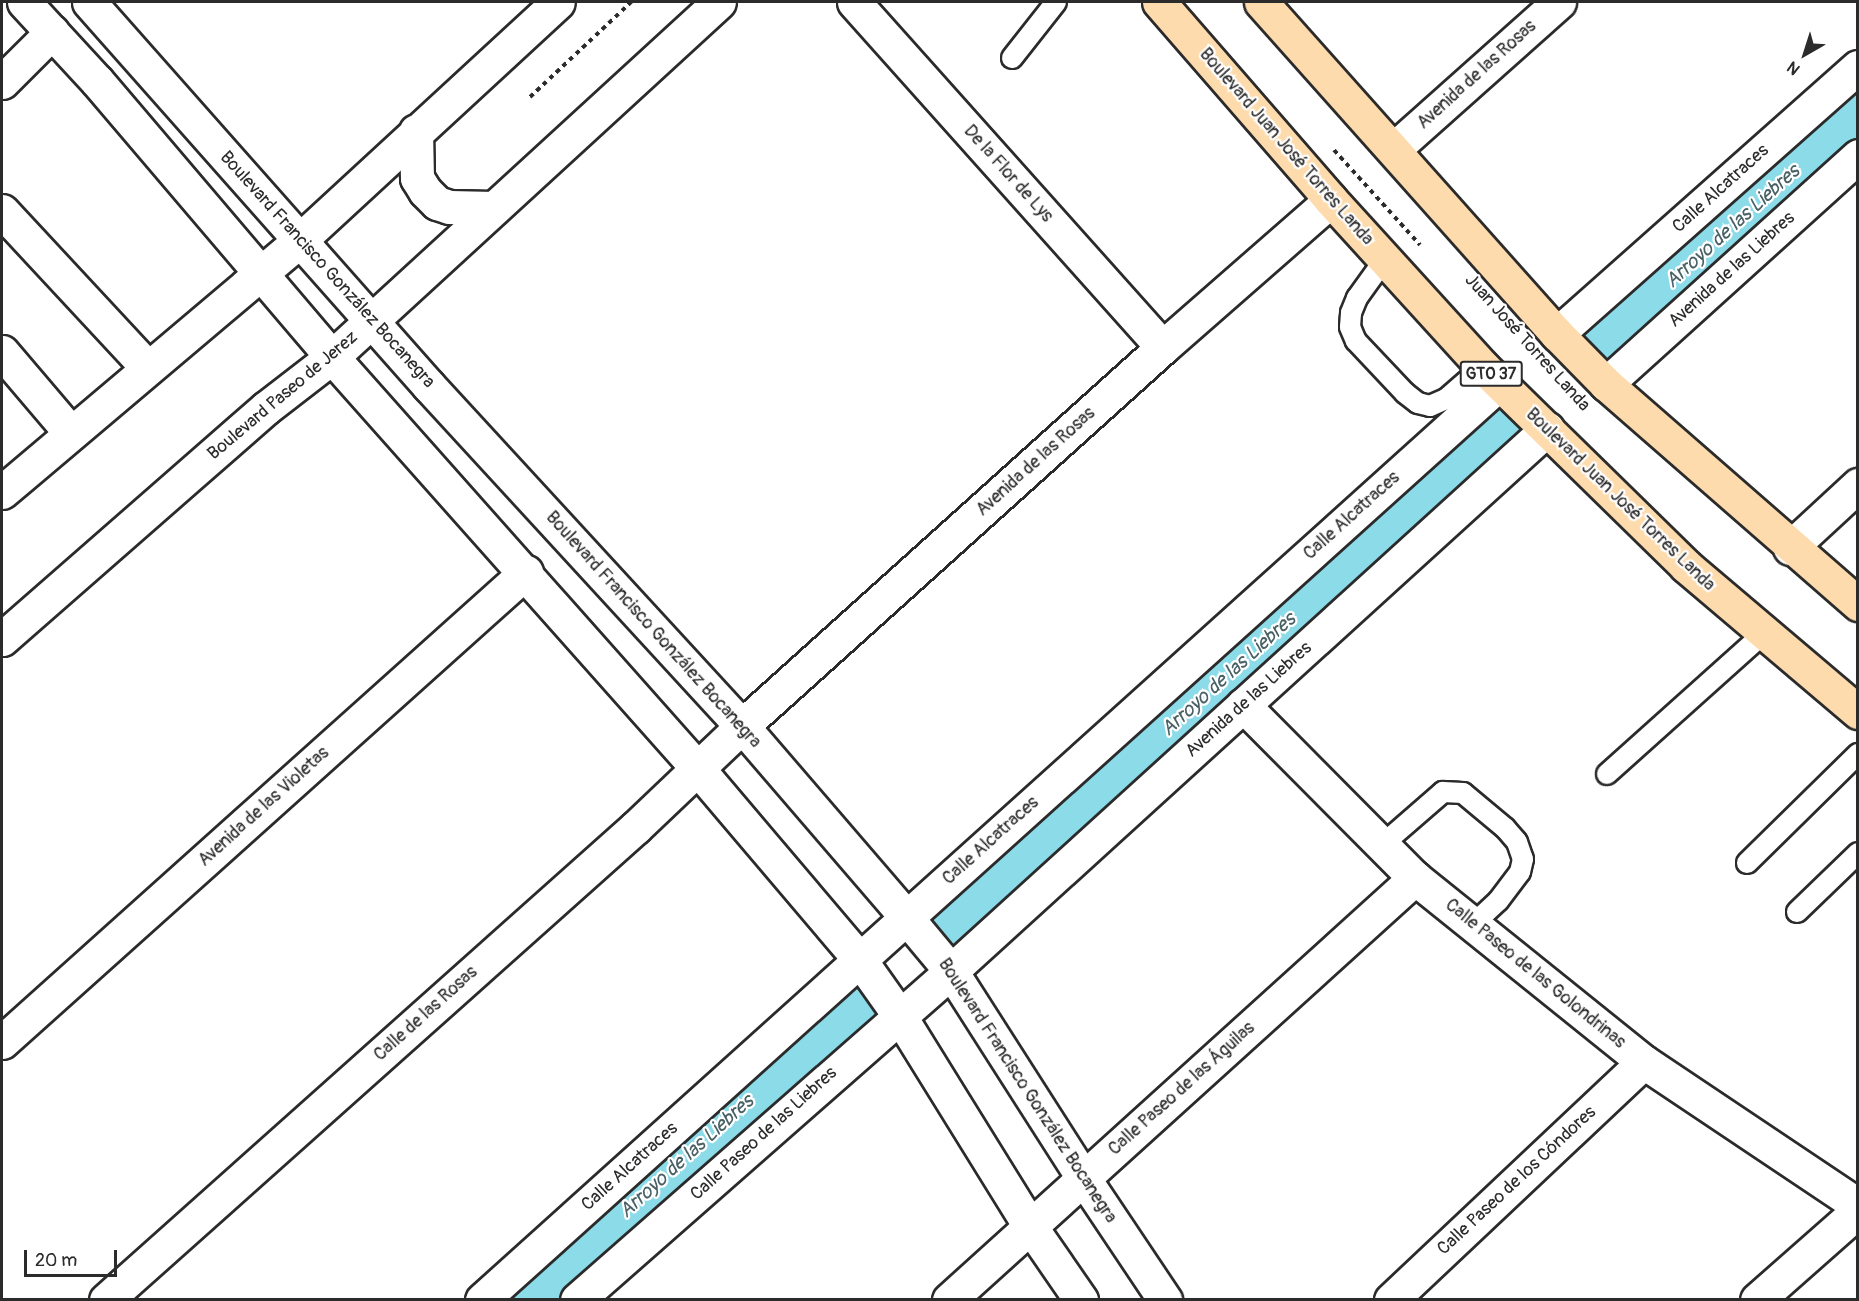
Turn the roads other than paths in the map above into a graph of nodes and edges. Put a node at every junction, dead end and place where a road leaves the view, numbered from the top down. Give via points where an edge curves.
1 (24, 2) edge
2 (558, 2) edge
3 (719, 2) edge
4 (854, 2) edge
5 (1056, 2) edge
6 (1159, 2) edge
7 (1261, 2) edge
8 (1559, 2) edge
9 (95, 3) edge
10 (52, 32) junction
11 (1012, 58) dead end
12 (1857, 67) edge
13 (2, 81) edge
14 (416, 131) junction
15 (1394, 149) junction
16 (1857, 156) edge
17 (1331, 200) junction
18 (494, 208) junction
19 (2, 211) edge
20 (299, 241) junction
21 (1385, 259) junction
22 (260, 274) junction
23 (371, 320) junction
24 (1557, 334) junction
25 (1163, 347) junction
26 (2, 352) edge
27 (332, 357) junction
28 (147, 367) junction
29 (1492, 375) junction
30 (1606, 384) junction
31 (1547, 429) junction
32 (71, 433) junction
33 (1857, 485) edge
34 (2, 492) edge
35 (1791, 548) junction
36 (526, 572) junction
37 (1857, 604) edge
38 (1763, 634) junction
39 (2, 639) edge
40 (1243, 705) junction
41 (1857, 712) edge
42 (742, 726) junction
43 (1857, 754) edge
44 (698, 769) junction
45 (1607, 774) dead end
46 (1382, 845) junction
47 (1857, 853) edge
48 (1747, 863) dead end
49 (1415, 878) junction
50 (1797, 912) dead end
51 (906, 917) junction
52 (1474, 923) junction
53 (860, 960) junction
54 (951, 971) junction
55 (899, 1015) junction
56 (2, 1042) edge
57 (1644, 1062) junction
58 (1084, 1179) junction
59 (1857, 1205) edge
60 (1857, 1211) edge
61 (1030, 1226) junction
62 (106, 1299) edge
63 (482, 1299) edge
64 (578, 1299) edge
65 (949, 1299) edge
66 (1081, 1299) edge
67 (1165, 1299) edge
68 (1391, 1299) edge
69 (1757, 1299) edge

1 - 10 street
2 - 14 street
3 - 18 street, Boulevard Paseo de Jerez
4 - 25 street, De la Flor de Lys
5 - 11 lane
6 - 17 main road, Boulevard Juan José Torres Landa / GTO 37
7 - 15 main road
8 - 15 street, Avenida de las Rosas
9 - 20 street, Boulevard Francisco González Bocanegra
10 - 13 street
10 - 22 street
12 - 24 street, Calle Alcatraces
14 - 18 street via 417,178 437,203
14 - 20 street
15 - 24 main road
16 - 30 street, Avenida de las Liebres
17 - 21 main road, Boulevard Juan José Torres Landa / GTO 37
17 - 25 street, Avenida de las Rosas
18 - 23 street, Boulevard Paseo de Jerez
19 - 28 street
20 - 22 street
20 - 23 street, Boulevard Francisco González Bocanegra
21 - 29 main road, Boulevard Juan José Torres Landa / GTO 37
21 - 29 lane via 1351,313 1350,327 1356,341 1405,393 1430,406
22 - 27 street
22 - 28 street
23 - 27 street, Boulevard Paseo de Jerez
23 - 42 street, Boulevard Francisco González Bocanegra
24 - 30 main road
25 - 42 street, Avenida de las Rosas
26 - 32 street
27 - 36 street
27 - 39 street, Boulevard Paseo de Jerez via 266,408
28 - 32 street
29 - 31 main road, Boulevard Juan José Torres Landa / GTO 37
29 - 51 street, Calle Alcatraces
30 - 35 main road
31 - 38 main road, Boulevard Juan José Torres Landa / GTO 37 via 1686,566
31 - 40 street, Avenida de las Liebres
32 - 34 street
33 - 35 street
35 - 37 main road
36 - 44 street
36 - 56 street, Avenida de las Violetas
38 - 41 main road, Boulevard Juan José Torres Landa / GTO 37
38 - 45 lane
40 - 46 street, Calle Paseo de las Golondrinas
40 - 54 street, Avenida de las Liebres
42 - 44 street, Calle de las Rosas
42 - 51 street, Boulevard Francisco González Bocanegra
43 - 48 lane
44 - 53 street
44 - 62 street, Calle de las Rosas
46 - 49 street, Calle Paseo de las Golondrinas
46 - 52 lane via 1443,792 1463,793 1505,828 1517,842 1523,859 1520,872 1498,901
47 - 50 lane
49 - 52 street, Calle Paseo de las Golondrinas
49 - 58 street, Calle Paseo de las Águilas
51 - 53 street, Calle Alcatraces
51 - 54 street, Boulevard Francisco González Bocanegra
52 - 57 street, Calle Paseo de las Golondrinas
53 - 55 street
53 - 63 street, Calle Alcatraces
54 - 55 street, Calle Paseo de las Liebres
54 - 58 street, Boulevard Francisco González Bocanegra
55 - 61 street
55 - 64 street, Calle Paseo de las Liebres
57 - 59 street, Calle Paseo de las Golondrinas
57 - 68 street, Calle Paseo de los Cóndores
58 - 61 street, Calle Paseo de las Águilas
58 - 67 street, Boulevard Francisco González Bocanegra
60 - 69 street
61 - 65 street, Calle Paseo de las Águilas
61 - 66 street

